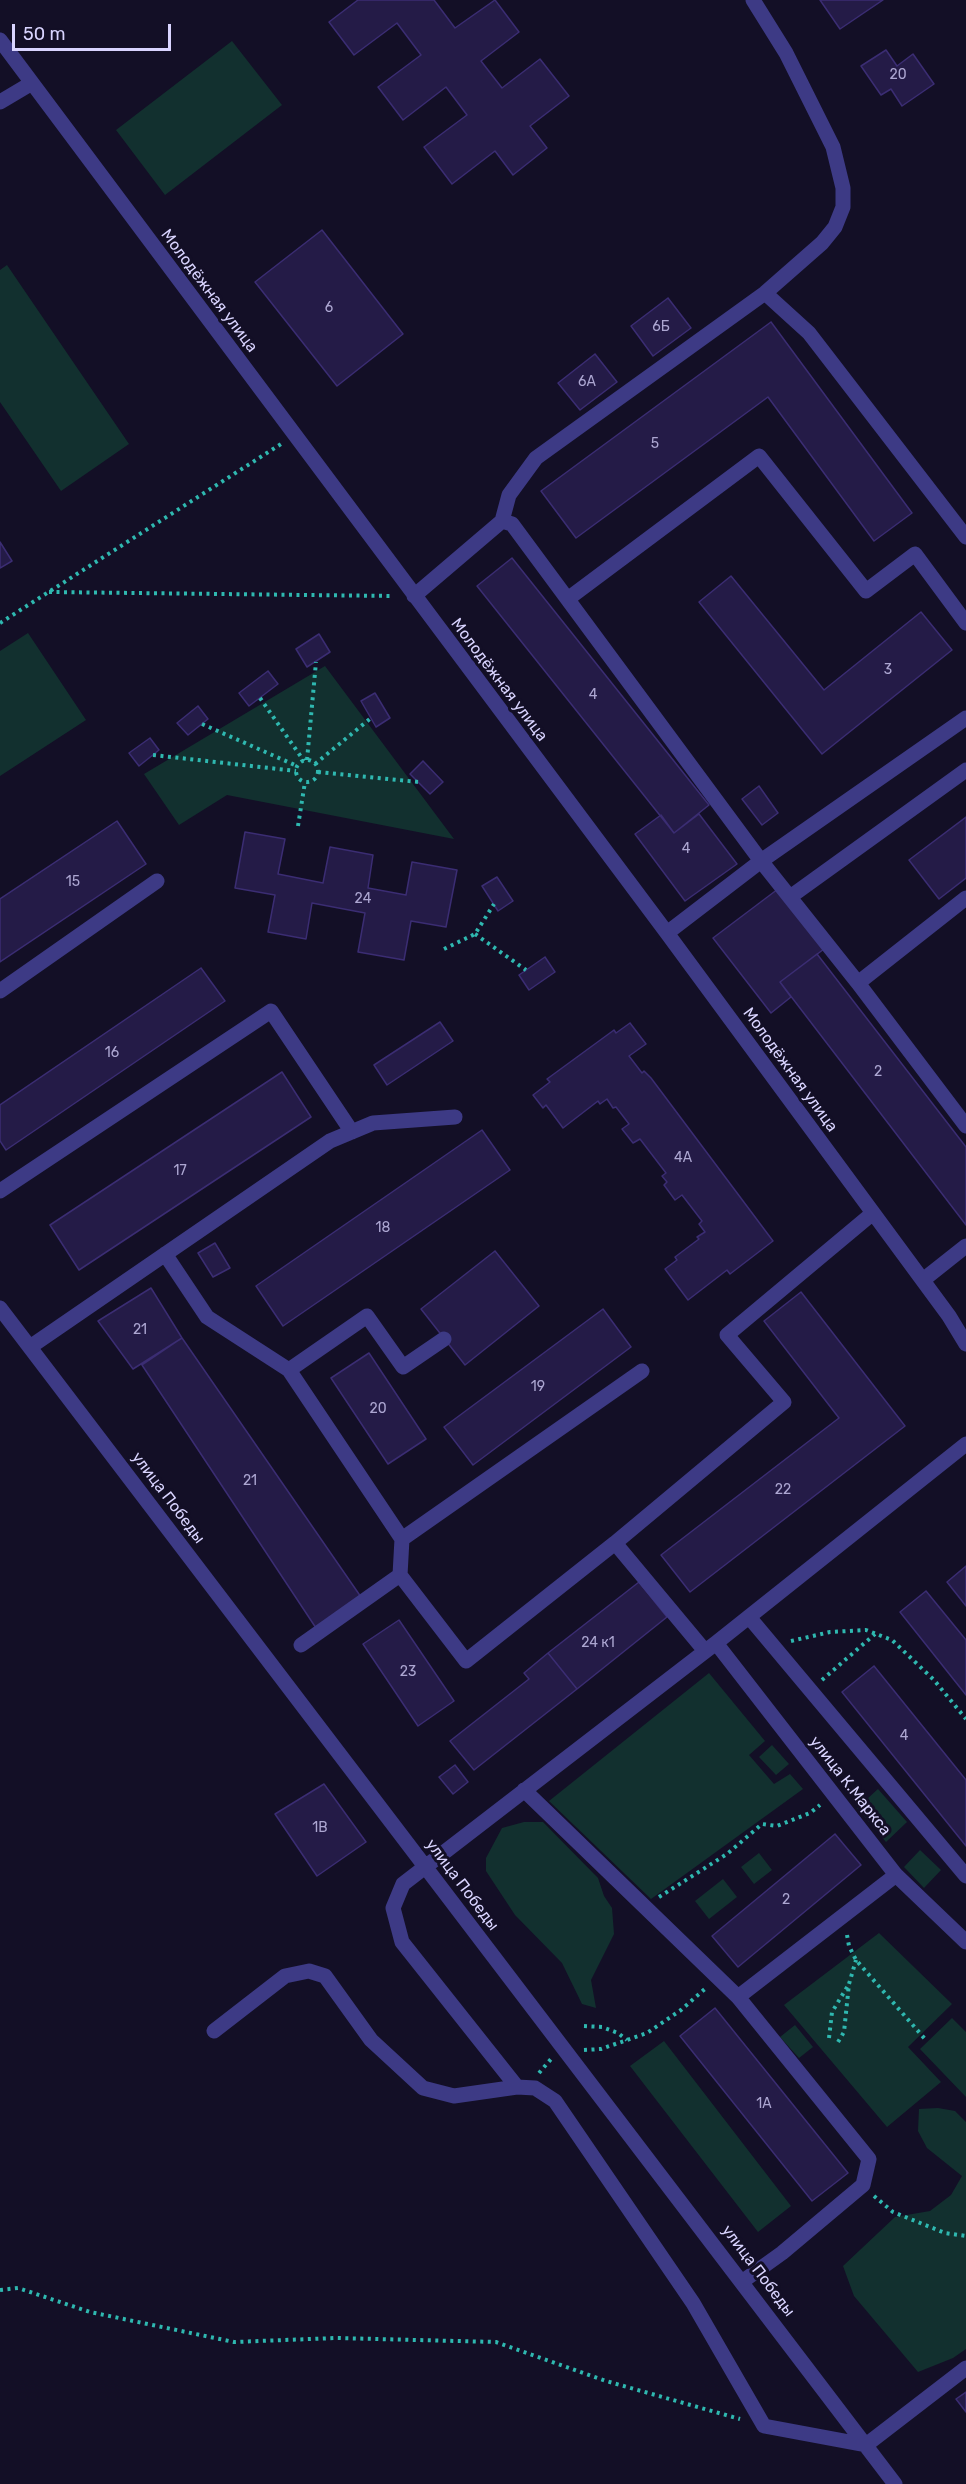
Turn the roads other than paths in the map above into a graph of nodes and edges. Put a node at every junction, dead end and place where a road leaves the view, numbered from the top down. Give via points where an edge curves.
1 (753, 0) edge
2 (0, 40) edge
3 (32, 83) junction
4 (0, 102) edge
5 (765, 293) junction
6 (502, 521) junction
7 (966, 537) edge
8 (414, 596) junction
9 (569, 598) junction
10 (966, 623) edge
11 (966, 718) edge
12 (966, 770) edge
13 (761, 861) junction
14 (157, 880) dead end
15 (789, 897) junction
16 (966, 898) edge
17 (667, 933) junction
18 (858, 983) junction
19 (0, 991) edge
20 (455, 1117) dead end
21 (966, 1126) edge
22 (352, 1132) junction
23 (0, 1191) edge
24 (873, 1213) junction
25 (966, 1246) edge
26 (165, 1254) junction
27 (923, 1280) junction
28 (0, 1308) edge
29 (444, 1339) dead end
30 (966, 1344) edge
31 (30, 1347) junction
32 (289, 1370) junction
33 (642, 1371) dead end
34 (966, 1444) edge
35 (402, 1539) junction
36 (615, 1543) junction
37 (400, 1575) junction
38 (749, 1617) junction
39 (301, 1645) dead end
40 (710, 1647) junction
41 (524, 1790) junction
42 (426, 1867) junction
43 (896, 1875) junction
44 (966, 1876) edge
45 (966, 1942) edge
46 (738, 1997) junction
47 (214, 2031) dead end
48 (517, 2087) junction
49 (743, 2280) junction
50 (966, 2368) edge
51 (866, 2445) junction
52 (895, 2484) edge

1 - 5 street via 786,53 833,147 843,188 843,207 835,227
2 - 3 street, Молодёжная улица
3 - 4 street
3 - 8 street, Молодёжная улица
5 - 6 street via 536,458 508,495
5 - 7 street via 809,333
6 - 8 street
6 - 9 street via 512,524
8 - 17 street, Молодёжная улица
9 - 10 street via 759,456 866,591 915,554
9 - 13 street
11 - 13 street
12 - 15 street
13 - 15 street
13 - 17 street
14 - 19 street
15 - 18 street
16 - 18 street
17 - 24 street, Молодёжная улица
18 - 21 street
20 - 22 street via 373,1123
22 - 23 street via 271,1011
22 - 26 street via 330,1140
24 - 27 street, Молодёжная улица
24 - 36 street via 727,1335 783,1402
25 - 27 street
26 - 31 street
26 - 32 street via 207,1317
27 - 30 street, Молодёжная улица
28 - 31 street, улица Победы
29 - 32 street via 403,1367 367,1316
31 - 42 street, улица Победы
32 - 35 street
33 - 35 street
34 - 38 street
35 - 37 street
36 - 37 street via 466,1661
36 - 40 street, улица К.Маркса
37 - 39 street
38 - 40 street
38 - 44 street
40 - 41 street
40 - 43 street, улица К.Маркса
41 - 42 street
41 - 46 street
42 - 48 street via 403,1884 393,1908 402,1942
42 - 49 street, улица Победы
43 - 45 street, улица К.Маркса
43 - 46 street
46 - 49 street via 869,2159 862,2185 782,2253
47 - 48 street via 285,1976 309,1971 325,1976 371,2040 423,2088 454,2096
48 - 51 street via 535,2088 555,2101 693,2302 764,2426
49 - 51 street, улица Победы
50 - 51 street
51 - 52 street, улица Победы

